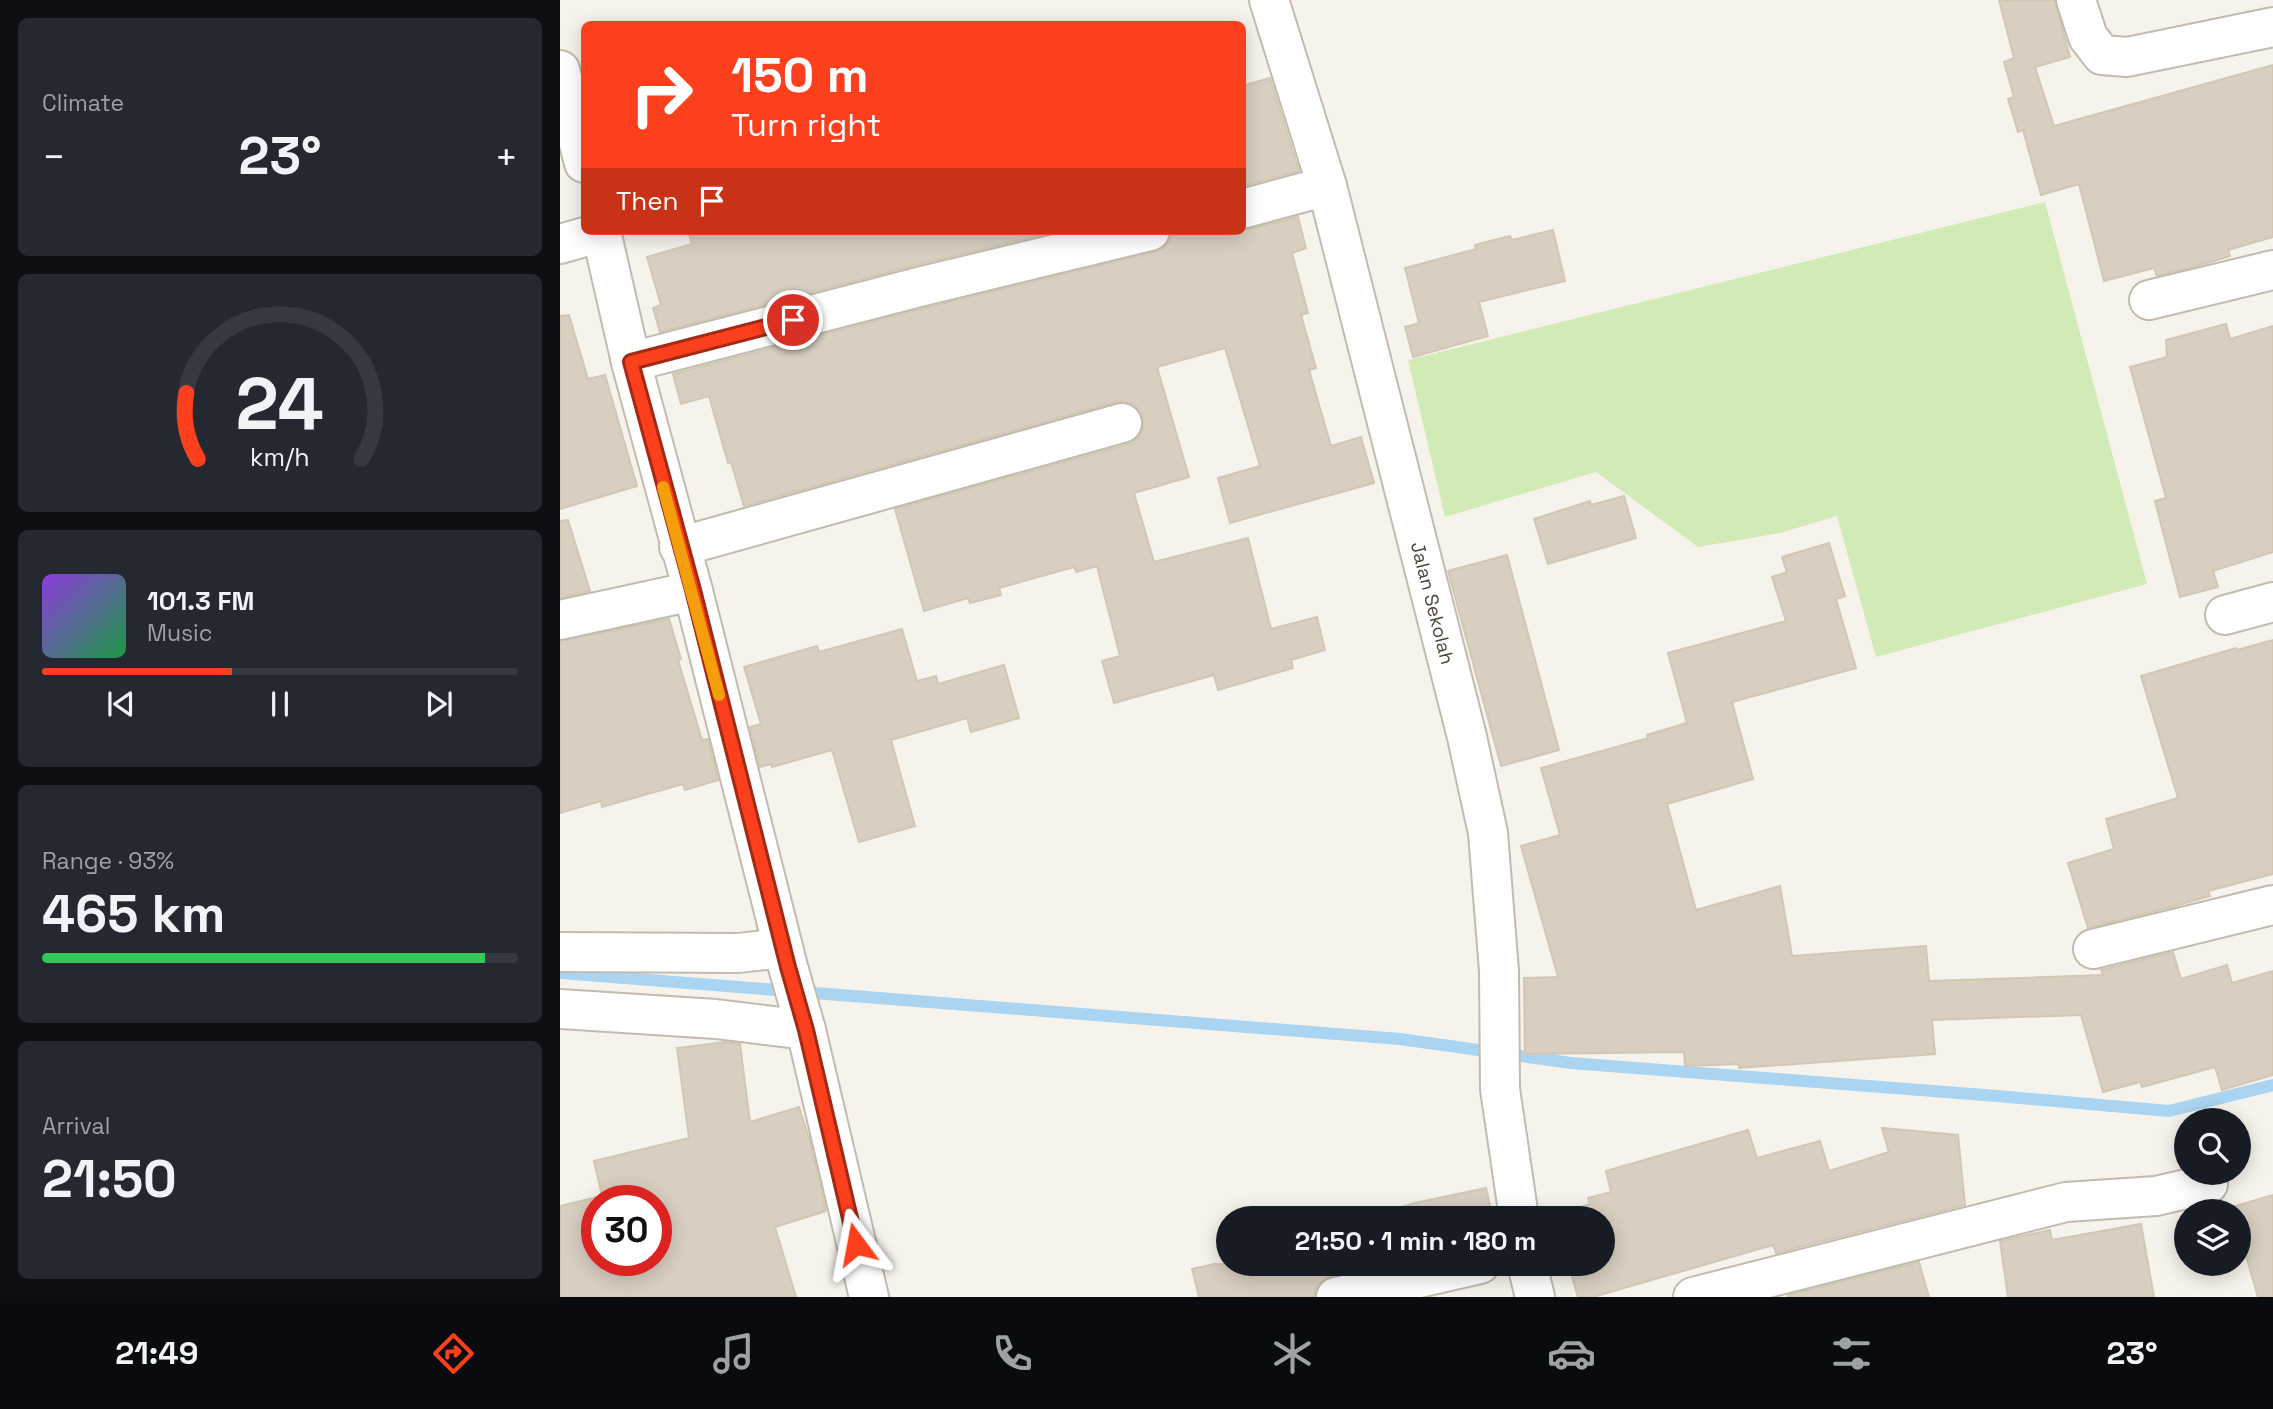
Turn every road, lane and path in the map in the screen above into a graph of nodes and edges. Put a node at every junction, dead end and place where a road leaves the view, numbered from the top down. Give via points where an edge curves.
1 (1269, 0) edge
2 (2076, 0) edge
3 (2273, 27) edge
4 (560, 70) edge
5 (566, 113) edge
6 (581, 155) edge
7 (1327, 186) junction
8 (1246, 208) edge
9 (591, 235) edge
10 (602, 235) edge
11 (1134, 235) edge
12 (560, 244) edge
13 (2273, 270) edge
14 (2149, 300) dead end
15 (631, 362) junction
16 (1122, 422) dead end
17 (679, 547) junction
18 (693, 590) junction
19 (2273, 602) edge
20 (2225, 615) dead end
21 (560, 620) edge
22 (2273, 905) edge
23 (2093, 949) dead end
24 (560, 952) edge
25 (785, 957) junction
26 (560, 1009) edge
27 (804, 1021) junction
28 (2204, 1185) edge
29 (1517, 1206) edge
30 (1428, 1276) edge
31 (1530, 1276) edge
32 (869, 1297) edge
33 (1336, 1297) edge
34 (1535, 1297) edge
35 (1693, 1297) edge

1 - 7 street, Jalan Sekolah
2 - 3 street via 2088,37 2102,55 2127,57
4 - 5 street
5 - 6 street
7 - 8 street
7 - 29 street, Jalan Sekolah via 1488,834 1499,971 1500,1088
9 - 12 street
10 - 15 street
11 - 15 street
13 - 14 street
15 - 17 street
16 - 17 street
17 - 18 street
18 - 21 street
18 - 25 street
19 - 20 street
22 - 23 street
24 - 25 street
25 - 27 street
26 - 27 street
27 - 32 street
28 - 35 street via 2156,1196 2066,1202
30 - 33 street
31 - 34 street

